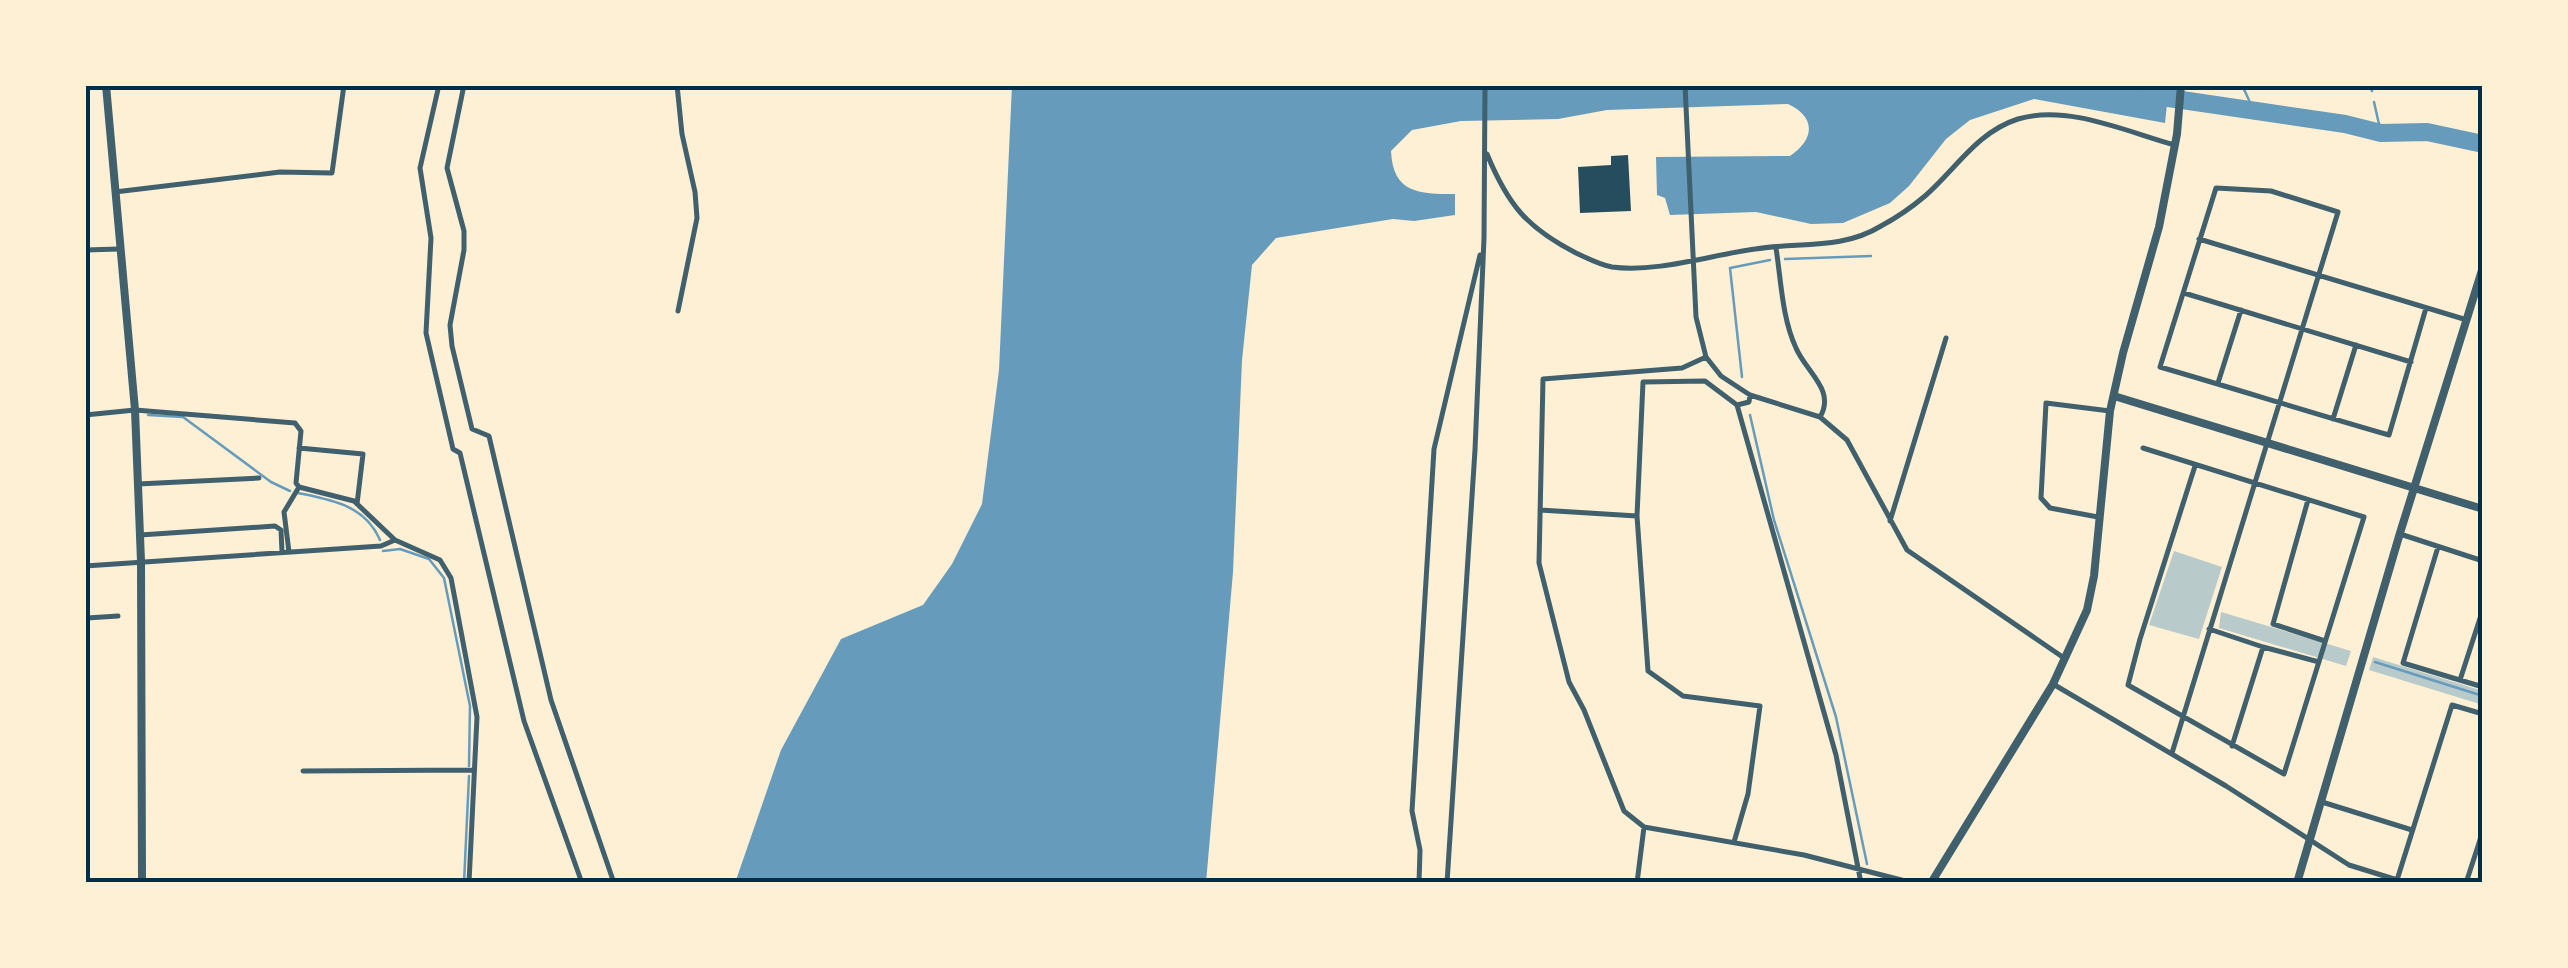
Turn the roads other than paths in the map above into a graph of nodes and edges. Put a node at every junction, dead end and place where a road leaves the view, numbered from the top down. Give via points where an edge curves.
1 (106, 85) edge
2 (344, 85) edge
3 (439, 85) edge
4 (464, 85) edge
5 (677, 85) edge
6 (1485, 85) edge
7 (1685, 85) edge
8 (2181, 85) edge
9 (2175, 145) junction
10 (1486, 150) junction
11 (115, 192) junction
12 (1484, 238) junction
13 (2200, 238) junction
14 (1776, 246) junction
15 (118, 249) junction
16 (85, 250) edge
17 (1692, 257) junction
18 (2483, 267) edge
19 (2319, 274) junction
20 (2184, 292) junction
21 (2426, 308) junction
22 (2241, 310) junction
23 (678, 311) dead end
24 (2466, 320) junction
25 (2302, 328) junction
26 (1946, 338) dead end
27 (2356, 345) junction
28 (1706, 358) junction
29 (2411, 362) junction
30 (2218, 384) junction
31 (1750, 394) junction
32 (2114, 396) junction
33 (2279, 402) junction
34 (1737, 405) junction
35 (136, 410) junction
36 (2110, 411) junction
37 (85, 414) edge
38 (1820, 417) junction
39 (2333, 419) junction
40 (2266, 442) junction
41 (300, 448) junction
42 (2143, 448) dead end
43 (2195, 466) junction
44 (259, 478) dead end
45 (2254, 483) junction
46 (138, 484) junction
47 (299, 487) junction
48 (2414, 488) junction
49 (2308, 500) junction
50 (357, 504) junction
51 (2483, 509) edge
52 (1539, 510) junction
53 (1637, 516) junction
54 (2098, 516) junction
55 (1890, 521) junction
56 (2400, 533) junction
57 (140, 535) junction
58 (395, 540) junction
59 (2438, 547) junction
60 (286, 552) junction
61 (141, 561) junction
62 (2483, 561) edge
63 (85, 566) edge
64 (108, 608) dead end
65 (2483, 609) edge
66 (118, 616) dead end
67 (108, 617) junction
68 (87, 618) edge
69 (87, 627) edge
70 (2209, 629) junction
71 (2326, 641) junction
72 (2264, 648) junction
73 (2067, 660) junction
74 (2318, 662) junction
75 (2460, 680) junction
76 (2054, 684) junction
77 (2483, 686) edge
78 (2483, 714) edge
79 (2183, 716) junction
80 (2232, 746) junction
81 (2172, 753) junction
82 (474, 770) junction
83 (304, 771) dead end
84 (2320, 801) junction
85 (1644, 826) junction
86 (2413, 830) junction
87 (2483, 830) edge
88 (2307, 840) junction
89 (1734, 842) junction
90 (2481, 844) edge
91 (1859, 869) junction
92 (2398, 880) junction
93 (142, 883) edge
94 (469, 883) edge
95 (582, 883) edge
96 (614, 883) edge
97 (1418, 883) edge
98 (1447, 883) edge
99 (1637, 883) edge
100 (1861, 883) edge
101 (1913, 883) edge
102 (1933, 883) edge
103 (2297, 883) edge
104 (2406, 883) edge
105 (2466, 883) edge

1 - 11 street
2 - 11 street via 332,173 280,172
3 - 95 street via 420,168 431,238 426,333 524,721
4 - 96 street via 447,160 464,231 452,346 472,429 489,436 551,700
5 - 23 street via 697,218
6 - 10 street
7 - 17 street
8 - 9 street
9 - 14 street via 2077,118 2022,118 1980,140 1926,196 1862,237
9 - 32 street
10 - 12 street
10 - 17 street via 1517,212 1571,250 1611,267
11 - 15 street
12 - 97 street via 1434,450 1412,810
12 - 98 street
13 - 19 street
13 - 19 street via 2216,188 2271,191 2338,212
13 - 20 street
14 - 17 street
14 - 38 street via 1796,350 1824,392
15 - 16 street
15 - 35 street
17 - 28 street
18 - 24 street
19 - 21 street
19 - 25 street
20 - 22 street
20 - 30 street via 2160,366
21 - 24 street
21 - 29 street
22 - 25 street
22 - 30 street
24 - 48 street
25 - 27 street
25 - 33 street
26 - 55 street
27 - 29 street
27 - 39 street
28 - 31 street
28 - 52 street via 1682,368 1543,378
29 - 39 street via 2389,435
30 - 33 street
31 - 34 street via 1749,402
31 - 38 street
32 - 36 street
32 - 40 street
33 - 39 street
33 - 40 street
34 - 53 street via 1705,381 1643,382
34 - 91 street via 1836,755
35 - 37 street
35 - 41 street via 295,423
35 - 46 street
36 - 54 street
36 - 54 street via 2046,403 2041,498 2050,508
38 - 55 street via 1847,440
40 - 45 street
40 - 48 street
41 - 47 street
41 - 50 street via 363,454
42 - 43 street
43 - 45 street
43 - 79 street via 2128,684
44 - 46 street
45 - 49 street
45 - 70 street
46 - 57 street
47 - 50 street
47 - 60 street via 284,512
48 - 51 street
48 - 56 street
49 - 71 street via 2273,624
49 - 71 street via 2364,517
50 - 58 street
52 - 53 street
52 - 85 street via 1539,563 1562,666 1624,811
53 - 89 street via 1648,672 1684,696 1760,706
54 - 73 street via 2091,594
55 - 73 street via 1907,550
56 - 59 street
56 - 84 street
57 - 60 street via 275,526
57 - 61 street
58 - 60 street
58 - 82 street via 440,560 451,578 477,717
59 - 62 street
59 - 75 street via 2403,663
60 - 61 street
61 - 63 street
61 - 93 street
63 - 68 street
64 - 67 street
65 - 75 street
66 - 67 street
67 - 68 street
68 - 69 street
70 - 72 street
70 - 79 street
71 - 74 street
72 - 74 street
72 - 80 street
73 - 76 street
74 - 80 street via 2284,774
75 - 77 street
76 - 81 street
76 - 102 street
78 - 86 street via 2452,705
79 - 80 street
79 - 81 street
81 - 88 street
82 - 83 street
82 - 94 street
84 - 86 street
84 - 88 street
85 - 89 street
85 - 99 street
86 - 92 street
87 - 90 street
88 - 92 street via 2349,865
88 - 103 street
89 - 91 street
90 - 105 street
91 - 100 street
91 - 101 street
92 - 104 street

